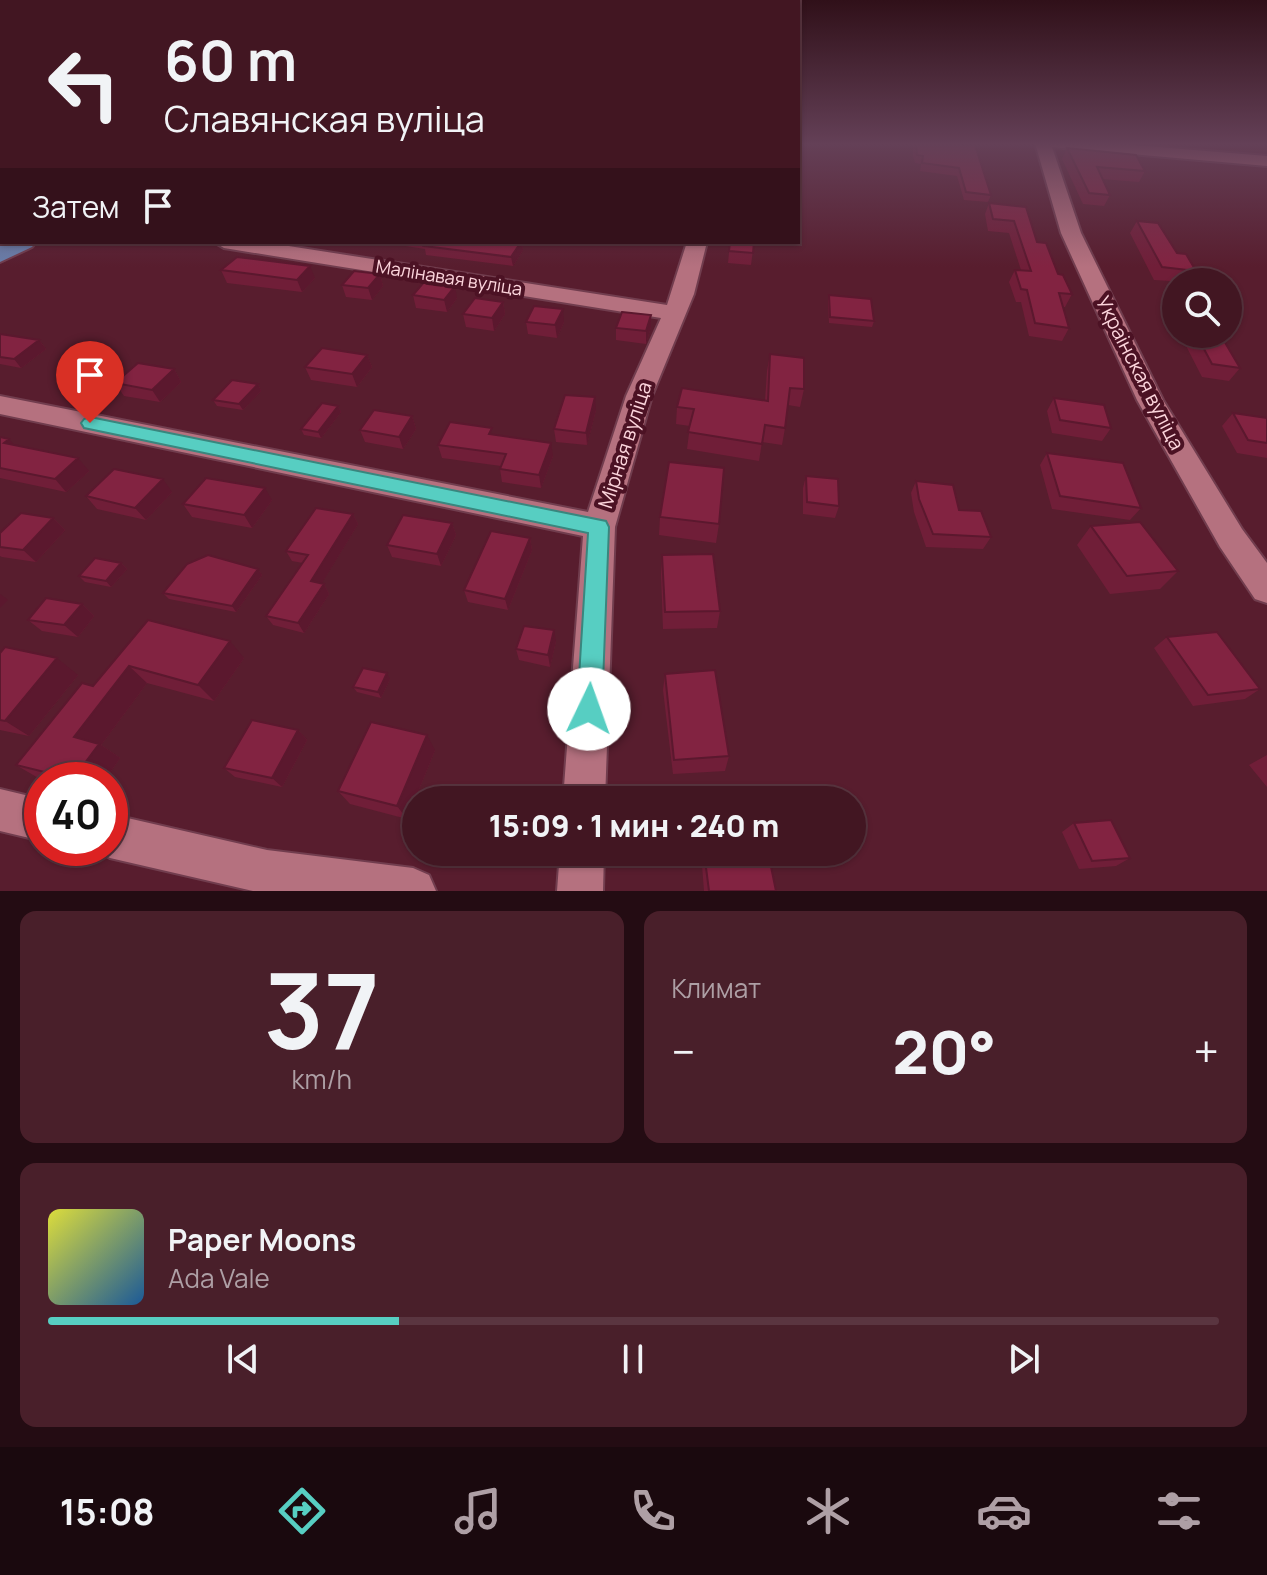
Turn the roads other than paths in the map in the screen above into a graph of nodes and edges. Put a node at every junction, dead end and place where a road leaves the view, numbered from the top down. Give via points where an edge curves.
1 (1056, 185) edge
2 (19, 244) edge
3 (237, 244) edge
4 (696, 244) edge
5 (0, 254) edge
6 (675, 313) junction
7 (0, 405) edge
8 (599, 527) junction
9 (1267, 589) edge
10 (585, 786) edge
11 (0, 810) edge
12 (24, 816) edge
13 (128, 840) edge
14 (581, 866) edge
15 (413, 891) edge
16 (580, 891) edge

1 - 9 street, Украінская вуліца via 1071,233 1150,400
2 - 5 main road
3 - 6 street, Малінавая вуліца
4 - 6 street, Мірная вуліца
6 - 8 street, Мірная вуліца via 639,396
7 - 8 street
8 - 10 street, Мірная вуліца
11 - 12 street
13 - 15 street via 267,872
14 - 16 street

